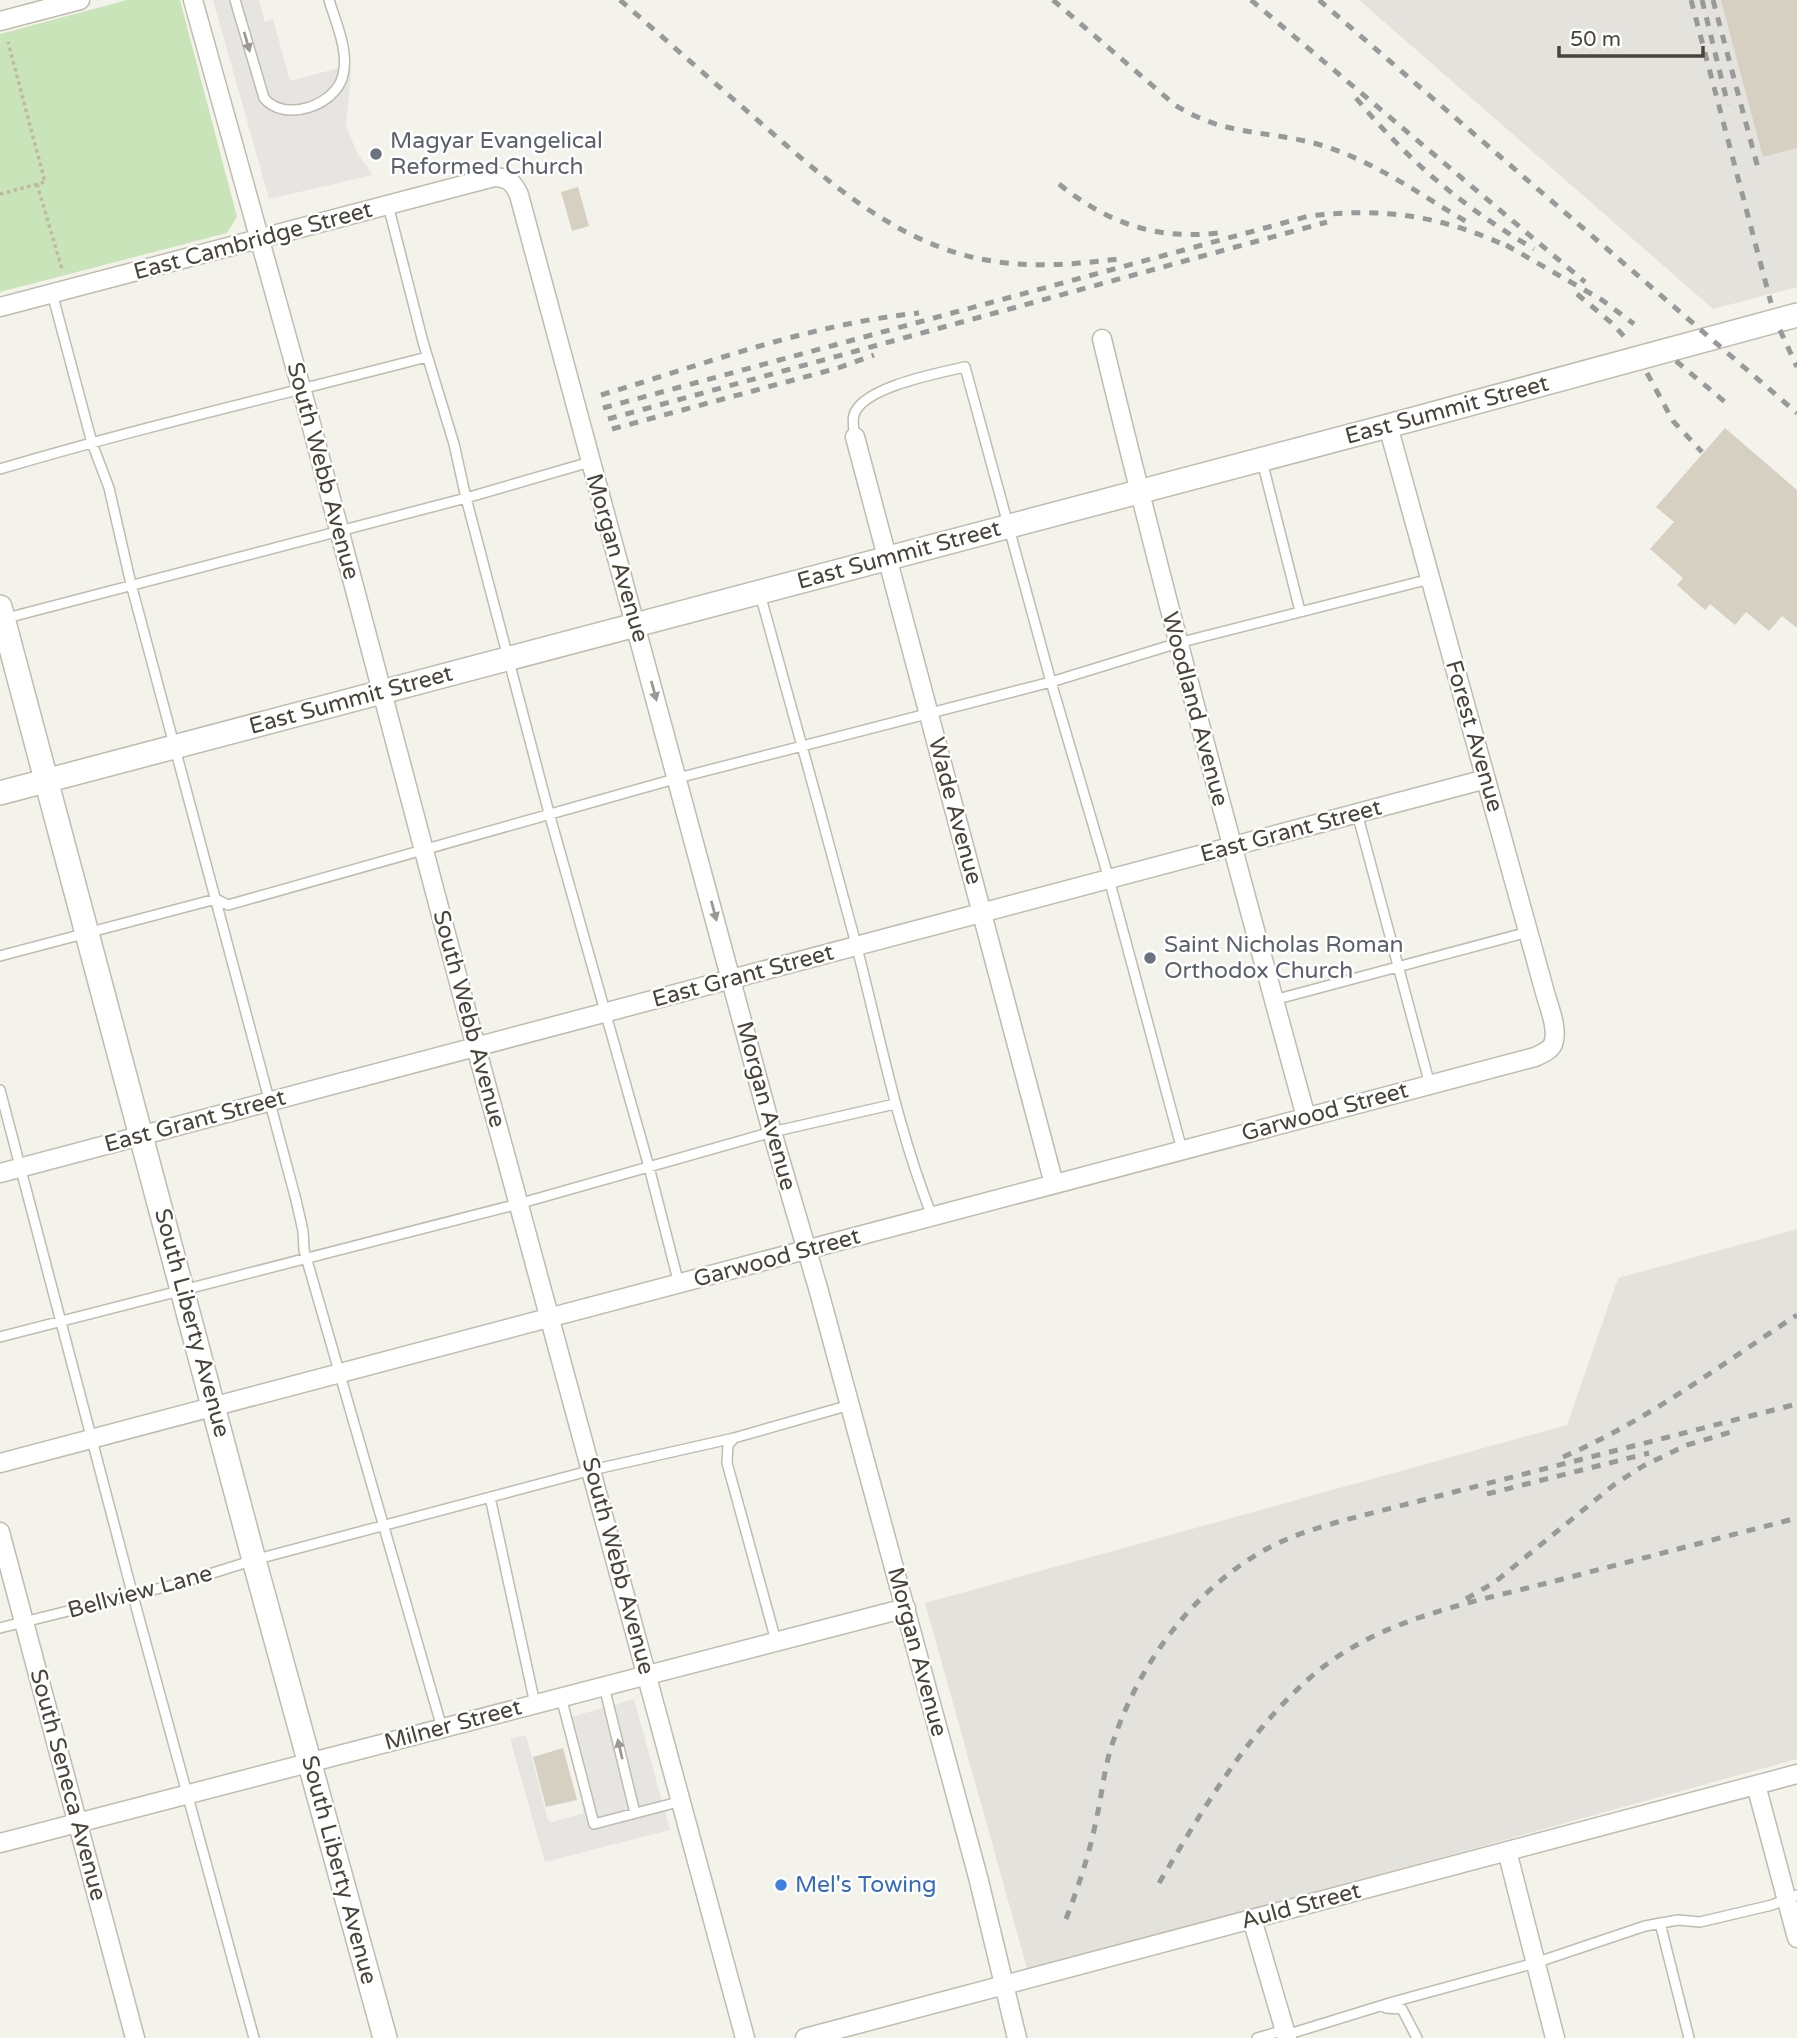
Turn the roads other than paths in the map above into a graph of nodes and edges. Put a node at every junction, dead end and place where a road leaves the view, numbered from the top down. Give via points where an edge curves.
1 (79, 0) edge
2 (193, 0) edge
3 (235, 0) edge
4 (330, 0) edge
5 (0, 21) edge
6 (506, 177) joint
7 (388, 205) junction
8 (261, 239) junction
9 (52, 293) junction
10 (0, 307) edge
11 (1797, 315) edge
12 (1102, 339) dead end
13 (427, 357) junction
14 (302, 389) junction
15 (1388, 426) junction
16 (855, 437) joint
17 (92, 443) junction
18 (1262, 459) junction
19 (590, 462) junction
20 (0, 469) edge
21 (1139, 492) junction
22 (466, 498) junction
23 (1009, 526) junction
24 (340, 532) junction
25 (887, 559) junction
26 (1430, 579) junction
27 (131, 584) junction
28 (760, 592) junction
29 (1300, 611) junction
30 (1, 615) edge
31 (636, 625) junction
32 (1178, 643) junction
33 (509, 659) junction
34 (1051, 682) junction
35 (382, 692) junction
36 (928, 712) junction
37 (176, 746) junction
38 (802, 746) junction
39 (677, 778) junction
40 (1486, 779) junction
41 (46, 781) junction
42 (0, 793) edge
43 (549, 813) junction
44 (1357, 813) junction
45 (1232, 847) junction
46 (423, 848) junction
47 (1109, 879) junction
48 (216, 899) junction
49 (983, 913) junction
50 (87, 932) junction
51 (1528, 932) junction
52 (857, 946) junction
53 (0, 956) edge
54 (1398, 966) junction
55 (732, 979) junction
56 (1274, 1000) junction
57 (606, 1013) junction
58 (1552, 1046) joint
59 (476, 1047) junction
60 (1430, 1085) junction
61 (0, 1090) edge
62 (269, 1101) junction
63 (895, 1104) junction
64 (1306, 1117) junction
65 (772, 1132) junction
66 (142, 1135) junction
67 (1182, 1150) junction
68 (21, 1167) junction
69 (649, 1167) junction
70 (0, 1173) edge
71 (1054, 1184) junction
72 (518, 1204) junction
73 (932, 1216) junction
74 (806, 1250) junction
75 (307, 1258) junction
76 (679, 1284) junction
77 (183, 1291) junction
78 (551, 1318) junction
79 (61, 1322) junction
80 (0, 1337) edge
81 (341, 1373) junction
82 (850, 1405) junction
83 (214, 1407) junction
84 (92, 1438) junction
85 (734, 1438) junction
86 (0, 1462) edge
87 (592, 1470) junction
88 (490, 1497) junction
89 (384, 1525) junction
90 (0, 1532) edge
91 (254, 1560) junction
92 (133, 1596) junction
93 (906, 1608) junction
94 (24, 1622) junction
95 (0, 1628) edge
96 (776, 1641) junction
97 (648, 1674) junction
98 (604, 1686) junction
99 (561, 1697) junction
100 (535, 1704) junction
101 (442, 1728) junction
102 (310, 1762) junction
103 (1797, 1774) edge
104 (1756, 1785) junction
105 (188, 1795) junction
106 (682, 1801) junction
107 (635, 1813) junction
108 (78, 1823) junction
109 (0, 1843) edge
110 (1507, 1851) junction
111 (1792, 1896) edge
112 (1252, 1919) junction
113 (1660, 1923) junction
114 (1797, 1938) edge
115 (1535, 1963) junction
116 (1004, 1985) junction
117 (1377, 2007) junction
118 (1286, 2034) edge
119 (135, 2038) edge
120 (254, 2038) edge
121 (385, 2038) edge
122 (745, 2038) edge
123 (805, 2038) edge
124 (1017, 2038) edge
125 (1257, 2038) edge
126 (1418, 2038) edge
127 (1555, 2038) edge
128 (1689, 2038) edge

1 - 5 street
2 - 8 street, South Webb Avenue
3 -> 4 lane via 264,97 280,110 316,104 334,94 344,75 345,58
6 - 7 street, East Cambridge Street
6 - 19 street, Morgan Avenue via 519,195
7 - 8 street, East Cambridge Street
7 - 13 lane
8 - 9 street, East Cambridge Street
8 - 14 street, South Webb Avenue
9 - 10 street, East Cambridge Street
9 - 17 lane
11 - 15 street, East Summit Street
12 - 21 street, Woodland Avenue
13 - 14 lane
13 - 22 lane
14 - 17 lane
14 - 24 street, South Webb Avenue
15 - 18 street, East Summit Street
15 - 26 street, Forest Avenue
16 - 23 lane via 854,415 865,399 899,384 965,367
16 - 25 street, Wade Avenue
17 - 20 lane
17 - 27 lane via 109,488
18 - 21 street, East Summit Street
18 - 29 lane
19 - 22 lane
19 - 31 street, Morgan Avenue
21 - 23 street, East Summit Street
21 - 32 street, Woodland Avenue
22 - 24 lane
22 - 33 lane
23 - 25 street, East Summit Street
23 - 34 lane
24 - 27 lane
24 - 35 street, South Webb Avenue
25 - 28 street, East Summit Street
25 - 36 street, Wade Avenue
26 - 29 lane
26 - 40 street, Forest Avenue
27 - 30 lane
27 - 37 lane
28 - 31 street, East Summit Street
28 - 38 lane
29 - 32 lane
30 - 41 street, South Liberty Avenue
31 - 33 street, East Summit Street
31 -> 39 street, Morgan Avenue
32 - 34 lane
32 - 45 street, Woodland Avenue
33 - 35 street, East Summit Street
33 - 43 lane
34 - 36 lane
34 - 47 lane
35 - 37 street, East Summit Street
35 - 46 street, South Webb Avenue
36 - 38 lane
36 - 49 street, Wade Avenue
37 - 41 street, East Summit Street
37 - 48 lane
38 - 39 lane
38 - 52 lane
39 - 43 lane
39 -> 55 street, Morgan Avenue
40 - 44 street, East Grant Street
40 - 51 street, Forest Avenue
41 - 42 street, East Summit Street
41 - 50 street, South Liberty Avenue
43 - 46 lane
43 - 57 lane
44 - 45 street, East Grant Street
44 - 54 lane
45 - 47 street, East Grant Street
45 - 56 street, Woodland Avenue
46 - 48 lane via 228,905
46 - 59 street, South Webb Avenue
47 - 49 street, East Grant Street
47 - 67 lane
48 - 50 lane
48 - 62 lane
49 - 52 street, East Grant Street
49 - 71 street, Wade Avenue
50 - 53 lane
50 - 66 street, South Liberty Avenue
51 - 54 lane
51 - 58 street, Forest Avenue via 1554,1030
52 - 55 street, East Grant Street
52 - 63 lane
54 - 56 lane
54 - 60 lane
55 - 57 street, East Grant Street
55 - 65 street, Morgan Avenue
56 - 64 street, Woodland Avenue
57 - 59 street, East Grant Street
57 - 69 lane
58 - 60 street, Garwood Street via 1535,1057
59 - 62 street, East Grant Street
59 - 72 street, South Webb Avenue
60 - 64 street, Garwood Street
61 - 68 lane
62 - 66 street, East Grant Street
62 - 75 lane
63 - 65 lane
63 - 73 lane
64 - 67 street, Garwood Street
65 - 69 lane
65 - 74 street, Morgan Avenue
66 - 68 street, East Grant Street
66 - 77 street, South Liberty Avenue
67 - 71 street, Garwood Street
68 - 70 street, East Grant Street
68 - 79 lane
69 - 72 lane
69 - 76 lane
71 - 73 street, Garwood Street
72 - 75 lane
72 - 78 street, South Webb Avenue
73 - 74 street, Garwood Street
74 - 76 street, Garwood Street
74 - 82 street, Morgan Avenue
75 - 77 lane
75 - 81 lane
76 - 78 street, Garwood Street
77 - 79 lane
77 - 83 street, South Liberty Avenue
78 - 81 street, Garwood Street
78 - 87 street, South Webb Avenue
79 - 80 lane
79 - 84 lane
81 - 83 street, Garwood Street
81 - 89 lane
82 - 85 lane, Bellview Lane
82 - 93 street, Morgan Avenue
83 - 84 street, Garwood Street
83 - 91 street, South Liberty Avenue
84 - 86 street, Garwood Street
84 - 92 lane
85 - 87 lane, Bellview Lane
85 - 96 lane via 728,1445 727,1463
87 - 88 lane, Bellview Lane
87 - 97 street, South Webb Avenue
88 - 89 lane, Bellview Lane
88 - 100 lane
89 - 91 lane, Bellview Lane
89 - 101 lane
90 - 94 street, South Seneca Avenue
91 - 92 lane, Bellview Lane
91 - 102 street, South Liberty Avenue
92 - 94 lane, Bellview Lane
92 - 105 lane
93 - 96 street, Milner Street
93 - 116 street, Morgan Avenue
94 - 95 lane, Bellview Lane
94 - 108 street, South Seneca Avenue
96 - 97 street, Milner Street
97 - 98 street, Milner Street
97 - 106 street, South Webb Avenue
98 - 99 street, Milner Street
107 -> 98 lane
99 - 100 street, Milner Street
99 - 107 lane via 594,1824
100 - 101 street, Milner Street
101 - 102 street, Milner Street
102 - 105 street, Milner Street
102 - 121 street, South Liberty Avenue
103 - 104 street, Auld Street
104 - 110 street, Auld Street
104 - 111 street
105 - 108 street, Milner Street
105 - 120 lane
106 - 107 lane
106 - 122 street, South Webb Avenue
108 - 109 street, Milner Street
108 - 119 street, South Seneca Avenue
110 - 112 street, Auld Street
110 - 115 street
111 - 113 lane via 1700,1922
111 - 114 street
112 - 116 street, Auld Street
112 - 118 street
113 - 115 lane
113 - 128 lane
115 - 117 lane
115 - 127 street
116 - 123 street, Auld Street
116 - 124 street, Morgan Avenue
117 - 118 lane
117 - 126 lane via 1402,2009
118 - 125 lane

